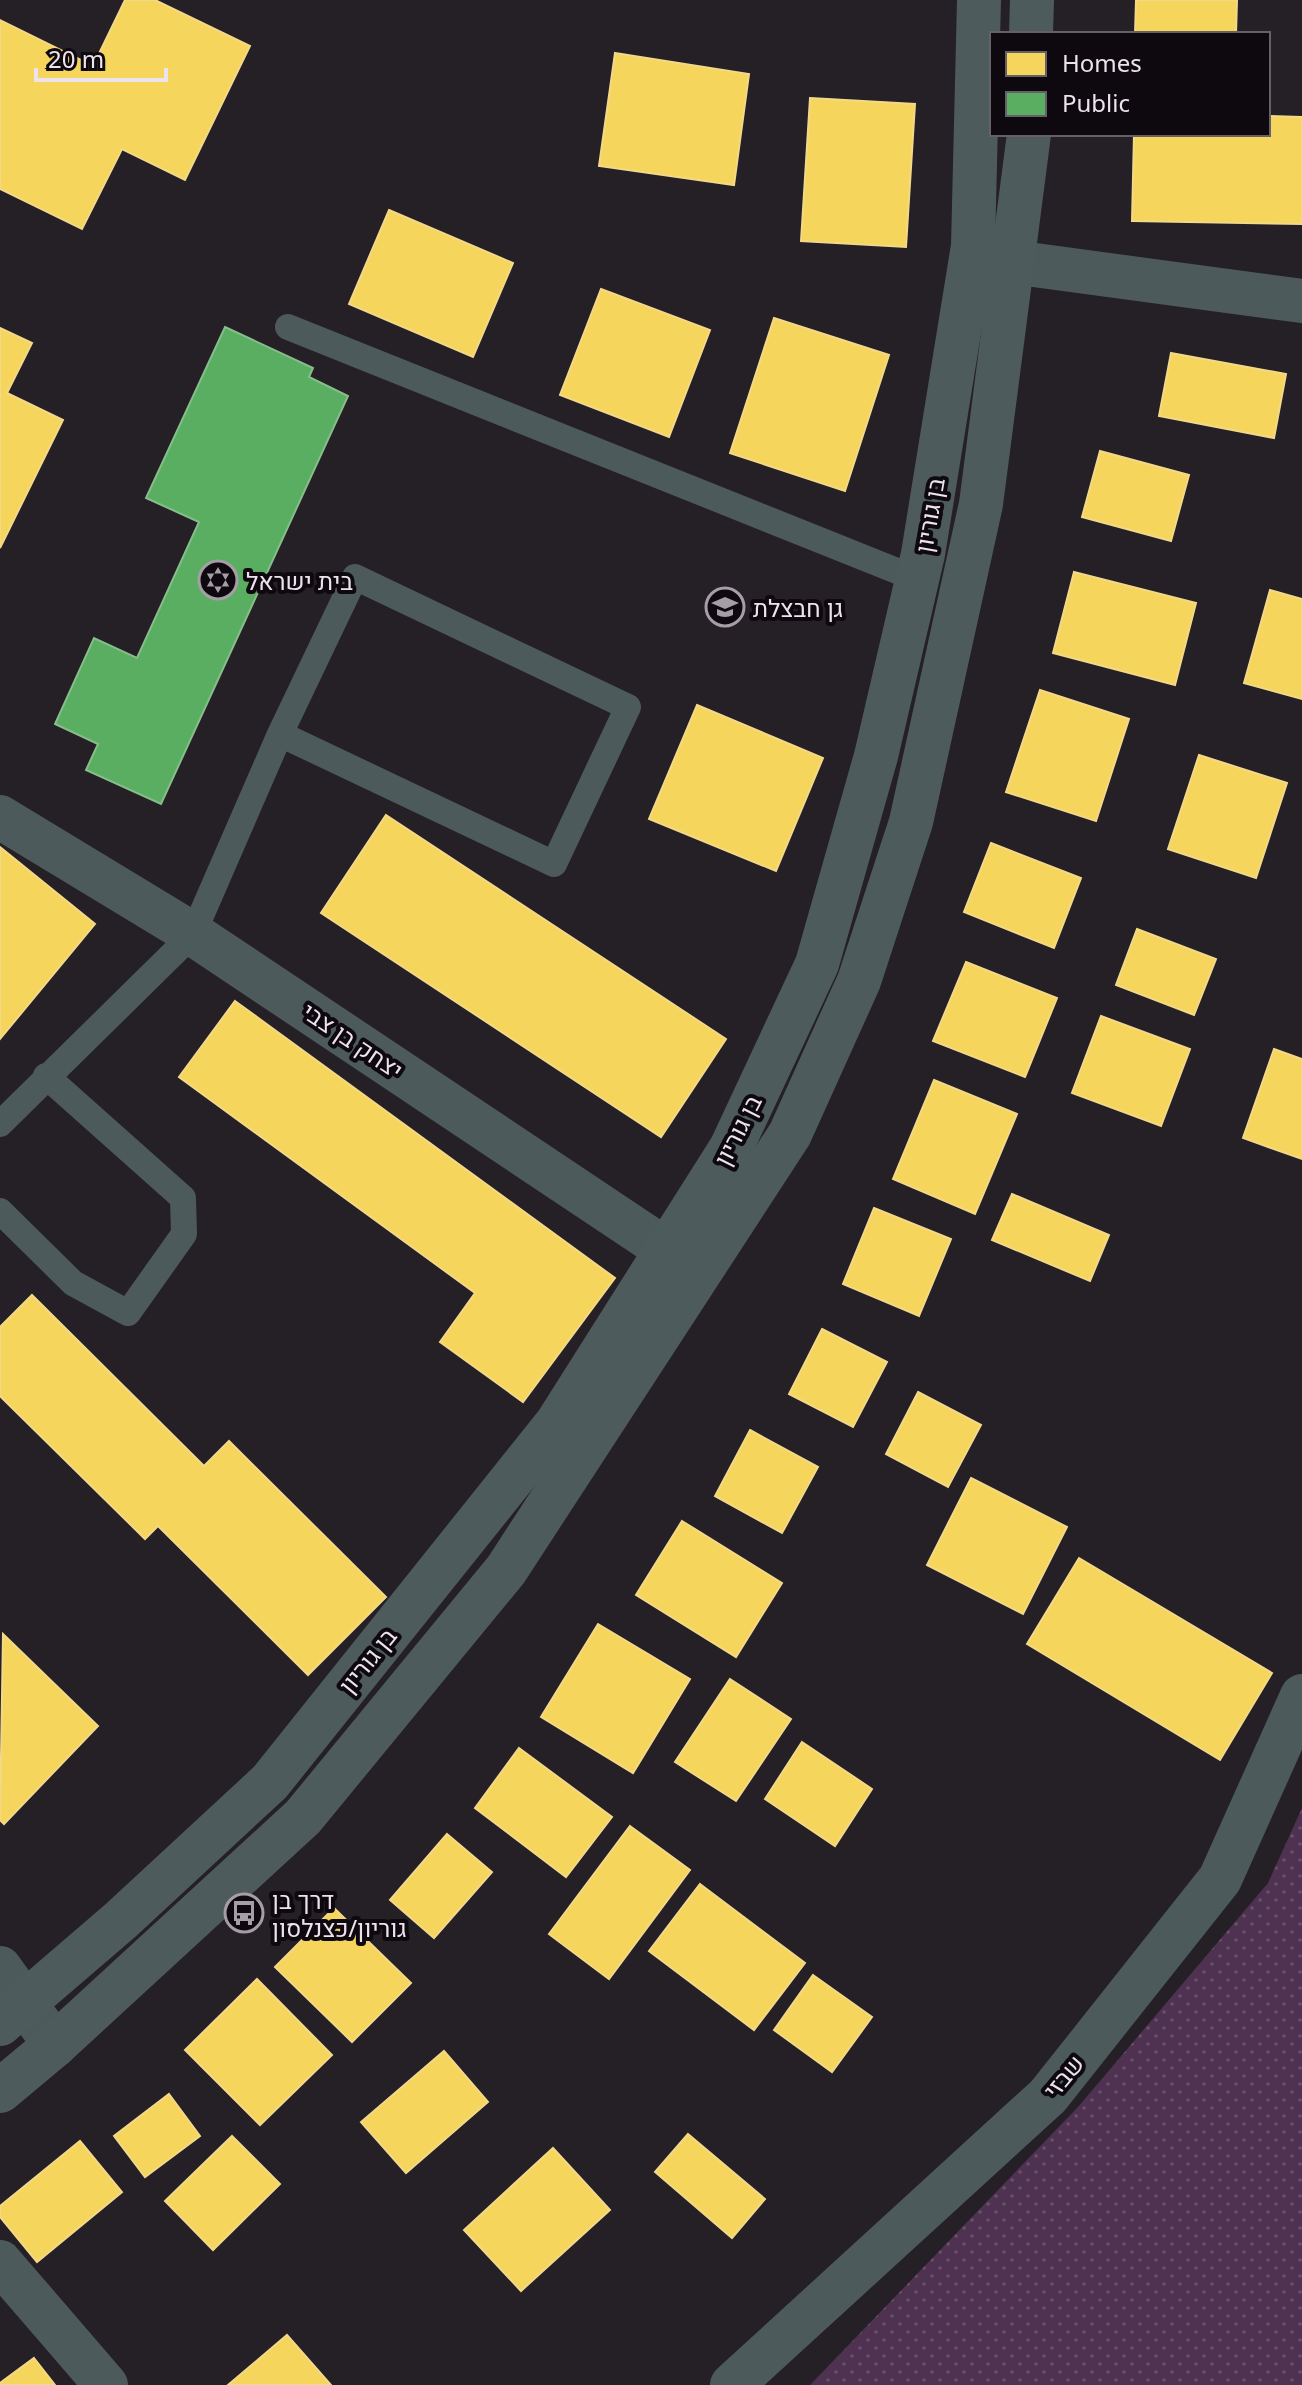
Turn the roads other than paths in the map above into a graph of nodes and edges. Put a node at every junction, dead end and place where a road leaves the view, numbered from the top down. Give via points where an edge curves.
1 (979, 0) edge
2 (1032, 0) edge
3 (1031, 32) edge
4 (1029, 136) edge
5 (971, 257) junction
6 (1014, 263) junction
7 (1302, 301) edge
8 (288, 327) dead end
9 (917, 579) junction
10 (280, 734) junction
11 (0, 817) edge
12 (193, 934) junction
13 (46, 1076) junction
14 (0, 1124) edge
15 (0, 1211) edge
16 (683, 1261) junction
17 (1302, 1696) edge
18 (0, 1968) edge
19 (13, 2013) edge
20 (55, 2045) junction
21 (0, 2091) edge
22 (0, 2262) edge
23 (106, 2385) edge
24 (732, 2385) edge

1 - 5 street, בן גוריון
2 - 3 street
4 - 6 street, בן גוריון
5 - 6 street
5 - 9 street, בן גוריון
6 - 7 street
6 - 16 street, בן גוריון via 981,504 911,822 859,981 790,1134
8 - 9 lane
9 - 16 street, בן גוריון via 876,756 817,964
10 - 10 lane via 554,864 628,707 355,577
10 - 12 lane
11 - 12 street, יצחק בן צבי
12 - 13 lane
12 - 16 street, יצחק בן צבי
13 - 14 lane
13 - 15 lane via 183,1198 184,1234 128,1313 73,1283
16 - 19 street, בן גוריון via 270,1782
16 - 20 street, בן גוריון via 506,1570 303,1817
17 - 24 street, שבזי via 1220,1879 1048,2096
18 - 19 street
19 - 20 street
20 - 21 street, בן גוריון
22 - 23 street

